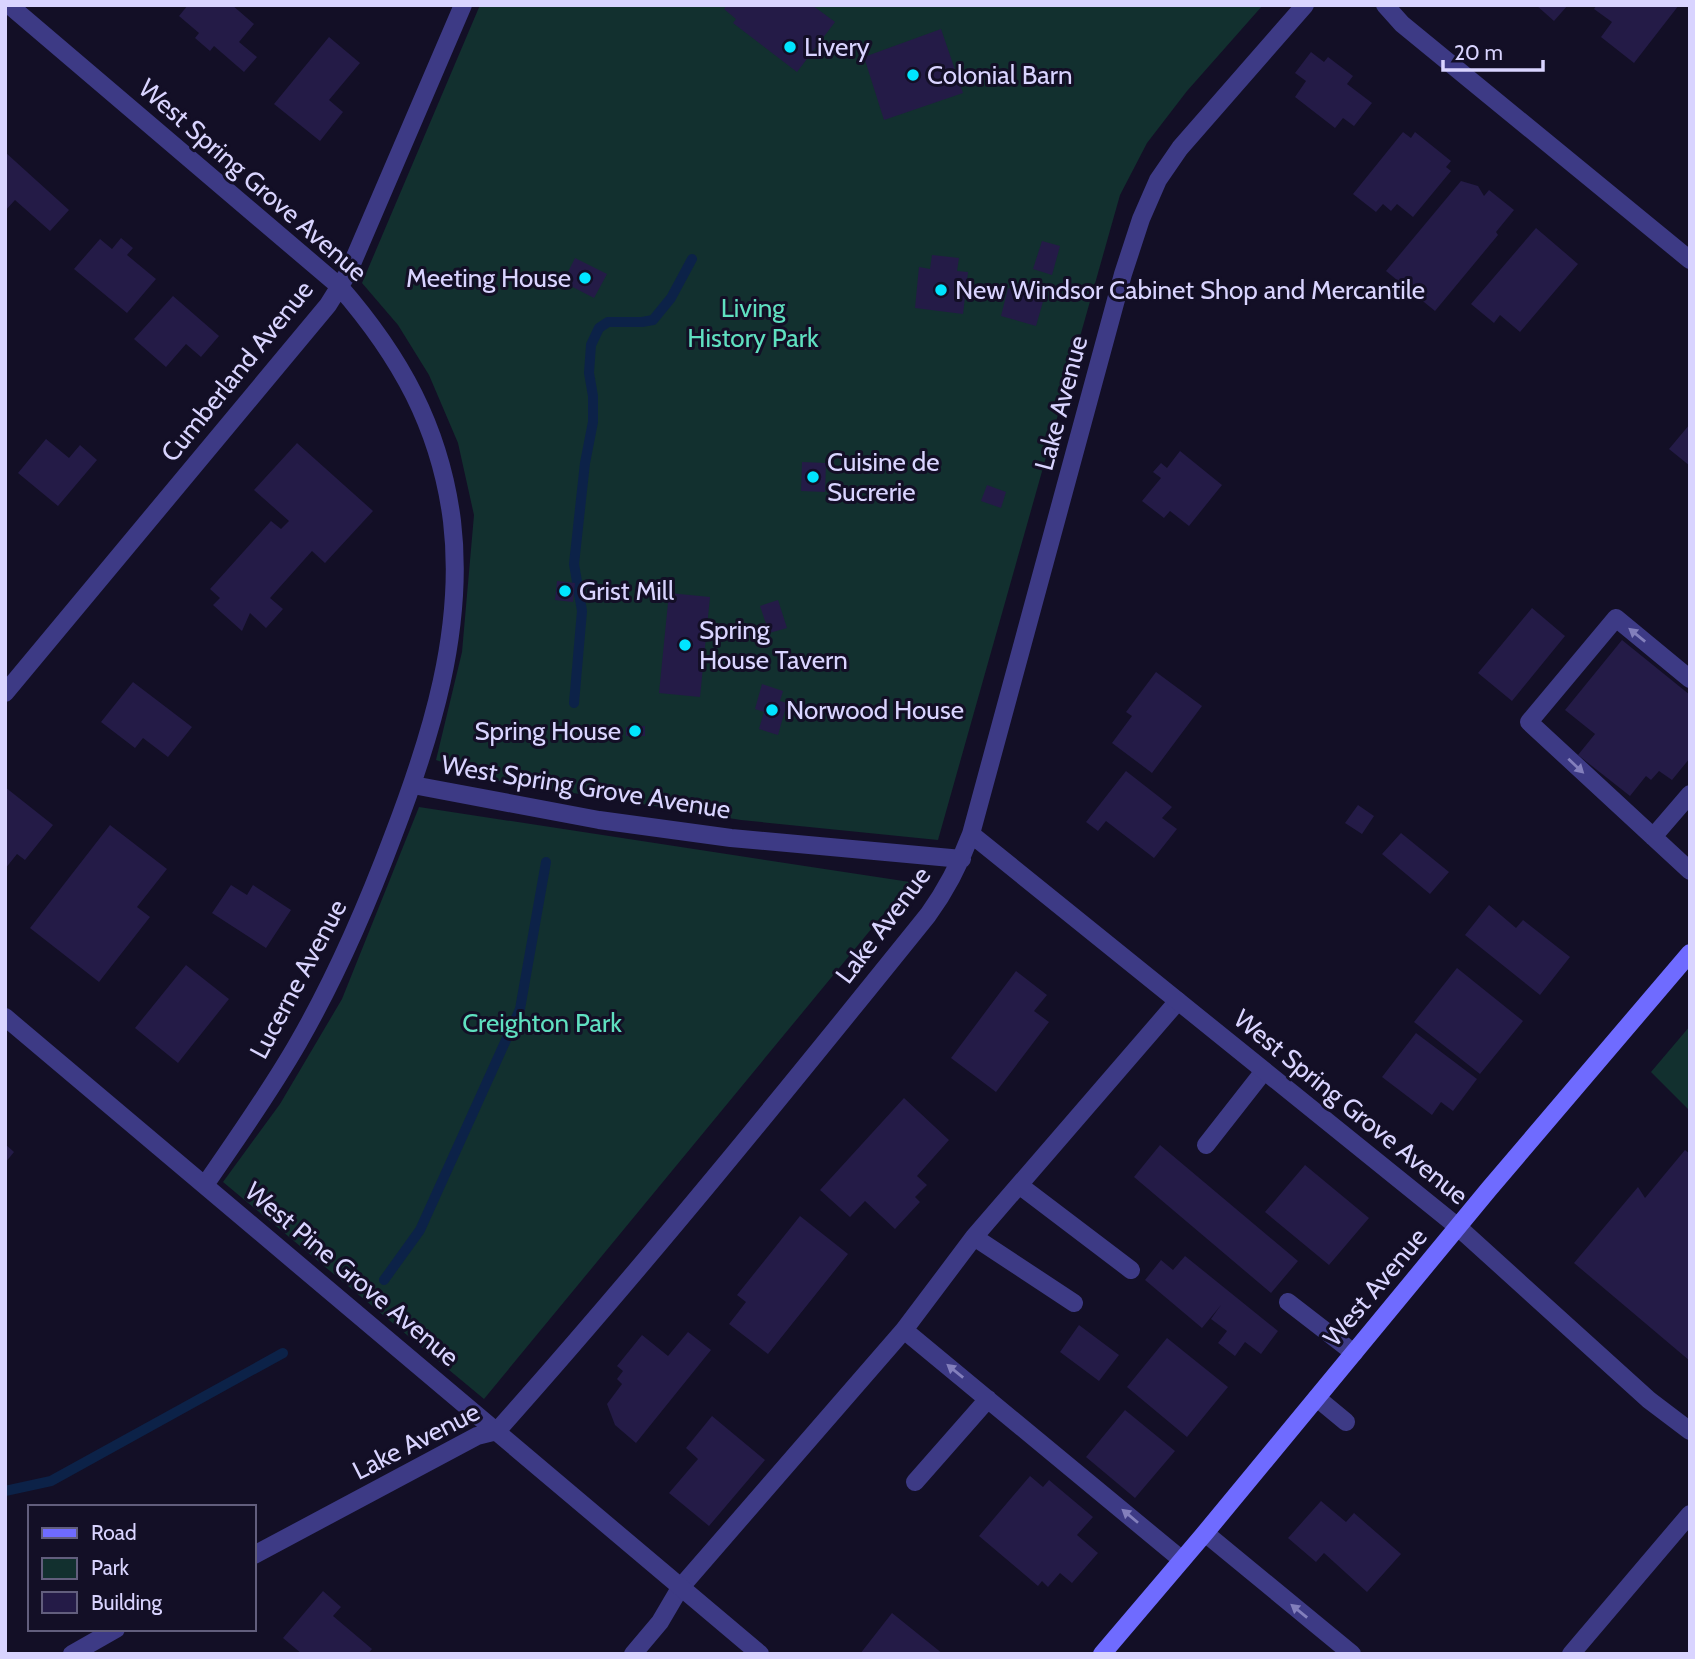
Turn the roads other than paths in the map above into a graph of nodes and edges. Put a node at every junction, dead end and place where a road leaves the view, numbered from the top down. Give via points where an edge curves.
1 (9, 5) edge
2 (463, 5) edge
3 (1305, 5) edge
4 (1385, 5) edge
5 (1690, 260) edge
6 (339, 286) junction
7 (1690, 679) edge
8 (5, 693) edge
9 (413, 785) junction
10 (1690, 794) edge
11 (971, 834) junction
12 (1653, 837) junction
13 (962, 859) junction
14 (1690, 871) edge
15 (1690, 953) edge
16 (1178, 1002) junction
17 (5, 1017) edge
18 (1264, 1070) junction
19 (1206, 1145) dead end
20 (205, 1185) junction
21 (1019, 1185) junction
22 (1458, 1227) junction
23 (974, 1237) junction
24 (1131, 1270) dead end
25 (1288, 1301) dead end
26 (1074, 1303) dead end
27 (904, 1330) junction
28 (1354, 1353) junction
29 (1317, 1398) junction
30 (988, 1399) junction
31 (1346, 1422) dead end
32 (497, 1431) junction
33 (1690, 1431) edge
34 (915, 1482) dead end
35 (1690, 1514) edge
36 (1205, 1534) junction
37 (256, 1554) edge
38 (1182, 1560) junction
39 (680, 1588) junction
40 (112, 1631) edge
41 (753, 1652) edge
42 (72, 1654) edge
43 (633, 1654) edge
44 (1101, 1654) edge
45 (1352, 1654) edge
46 (1571, 1654) edge

1 - 6 street, West Spring Grove Avenue
2 - 6 street, Cumberland Avenue
3 - 11 street, Lake Avenue via 1180,148 1158,180 1141,219
4 - 5 street via 1402,24
6 - 8 street, Cumberland Avenue via 328,305
6 - 9 street, West Spring Grove Avenue via 394,355 415,395 432,435 452,521 454,569 447,649
7 -> 12 street via 1616,618 1529,722
9 - 13 street, West Spring Grove Avenue via 599,820
9 - 20 street, Lucerne Avenue via 368,904 334,976 297,1045
10 - 12 street
11 - 13 street, Lake Avenue
11 - 16 street, West Spring Grove Avenue
12 - 14 street
13 - 32 street, Lake Avenue via 929,915 820,1050 608,1306
15 - 22 street, West Avenue
16 - 18 street, West Spring Grove Avenue
16 - 21 street
17 - 20 street, West Pine Grove Avenue
18 - 19 street
18 - 22 street, West Spring Grove Avenue
20 - 32 street, West Pine Grove Avenue
21 - 23 street
21 - 24 street
22 - 28 street, West Avenue
22 - 33 street, West Spring Grove Avenue via 1648,1400
23 - 26 street
23 - 27 street
25 - 28 street
30 -> 27 street
27 - 39 street
28 - 29 street, West Avenue
29 - 31 street
29 - 36 street, West Avenue
30 - 34 street
38 -> 30 street
32 - 37 street, Lake Avenue via 477,1436
32 - 39 street, West Pine Grove Avenue
35 - 46 street
36 - 38 street, West Avenue
45 -> 36 street
38 - 44 street, West Avenue
39 - 41 street, West Pine Grove Avenue
39 - 43 street
40 - 42 street

